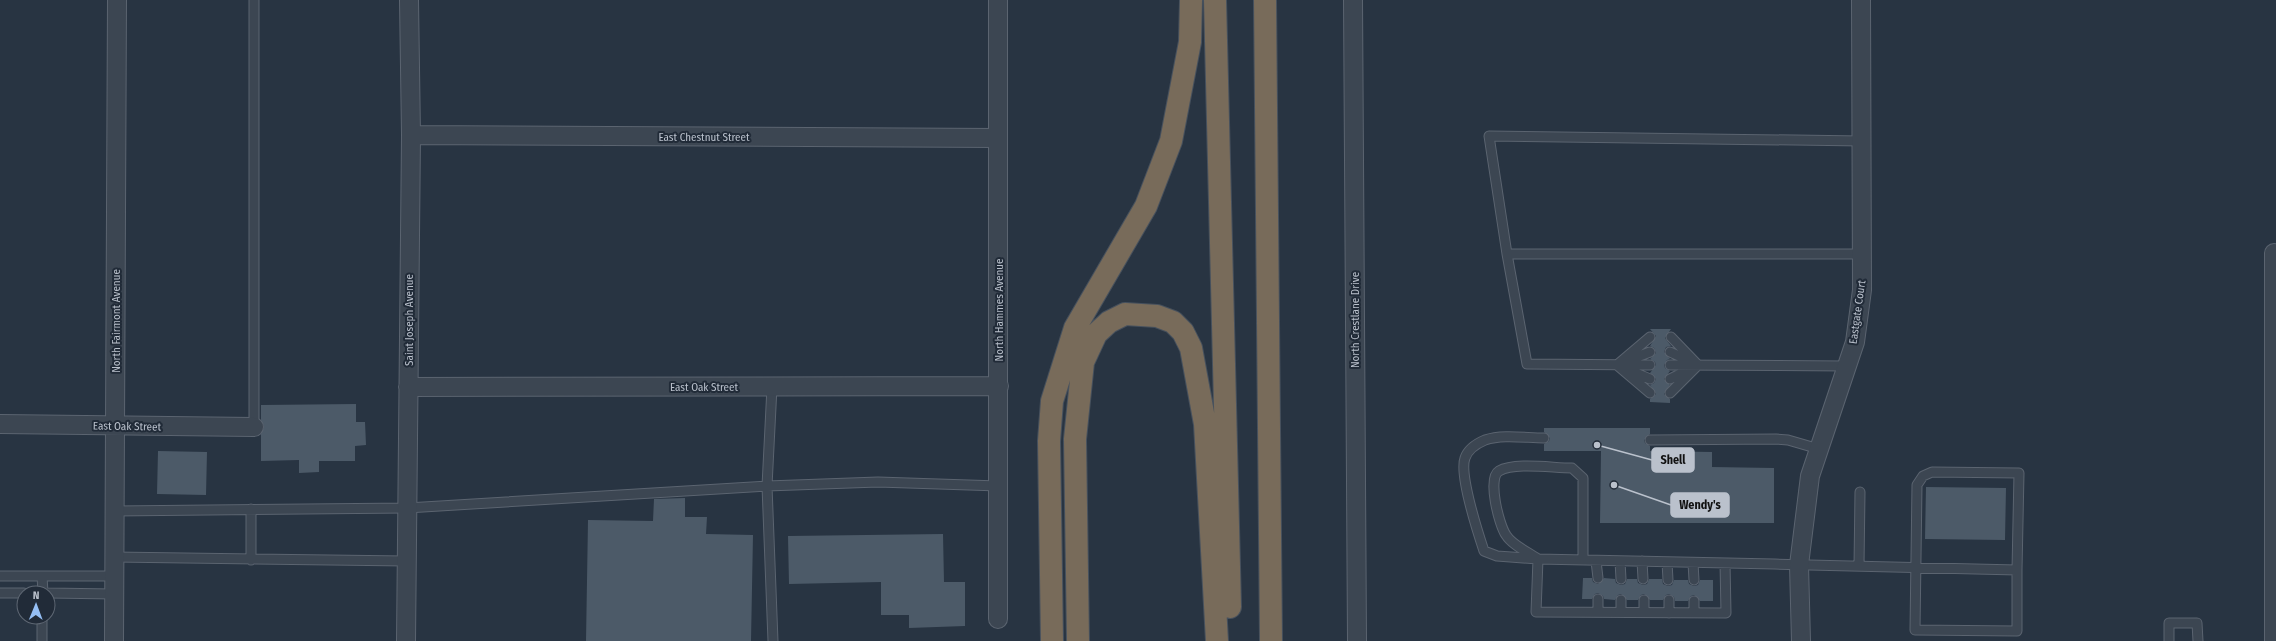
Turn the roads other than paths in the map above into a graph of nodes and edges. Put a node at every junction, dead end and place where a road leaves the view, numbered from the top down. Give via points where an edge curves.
1 (117, 0) edge
2 (254, 0) edge
3 (409, 0) edge
4 (998, 0) edge
5 (1191, 0) edge
6 (1215, 0) edge
7 (1265, 0) edge
8 (1353, 0) edge
9 (1861, 0) edge
10 (410, 136) junction
11 (998, 138) junction
12 (1862, 141) junction
13 (2274, 252) dead end
14 (1507, 254) junction
15 (1862, 254) junction
16 (1650, 337) dead end
17 (1671, 337) dead end
18 (1650, 352) dead end
19 (1670, 352) dead end
20 (1617, 365) junction
21 (1650, 365) dead end
22 (1670, 365) dead end
23 (1698, 365) junction
24 (1847, 366) junction
25 (1650, 379) dead end
26 (1670, 379) dead end
27 (999, 386) junction
28 (408, 387) junction
29 (772, 387) junction
30 (1650, 393) dead end
31 (1670, 393) dead end
32 (0, 424) edge
33 (116, 427) junction
34 (254, 427) joint
35 (1544, 438) dead end
36 (1650, 440) dead end
37 (1819, 449) junction
38 (767, 486) junction
39 (999, 486) junction
40 (1860, 492) dead end
41 (407, 508) junction
42 (251, 509) junction
43 (115, 511) junction
44 (114, 557) junction
45 (1538, 559) junction
46 (251, 560) junction
47 (1583, 560) junction
48 (406, 561) junction
49 (1596, 561) junction
50 (1620, 561) junction
51 (1642, 561) junction
52 (1667, 562) junction
53 (1693, 563) junction
54 (1725, 563) junction
55 (1799, 565) junction
56 (1859, 566) junction
57 (1916, 568) junction
58 (2017, 570) junction
59 (0, 576) edge
60 (42, 576) junction
61 (114, 576) junction
62 (1598, 578) dead end
63 (1621, 579) dead end
64 (1643, 579) dead end
65 (1668, 580) dead end
66 (1694, 580) dead end
67 (43, 585) edge
68 (0, 593) edge
69 (16, 593) edge
70 (56, 593) edge
71 (114, 594) junction
72 (1598, 599) dead end
73 (1621, 600) dead end
74 (1644, 600) dead end
75 (1669, 600) dead end
76 (1694, 601) dead end
77 (1598, 612) junction
78 (1621, 612) junction
79 (1644, 612) junction
80 (1669, 612) junction
81 (1694, 613) junction
82 (998, 619) dead end
83 (42, 625) edge
84 (42, 641) edge
85 (114, 641) edge
86 (406, 641) edge
87 (773, 641) edge
88 (1052, 641) edge
89 (1078, 641) edge
90 (1217, 641) edge
91 (1231, 641) edge
92 (1271, 641) edge
93 (1357, 641) edge
94 (1801, 641) edge
95 (2169, 641) edge
96 (2198, 641) edge
97 (2274, 641) edge

1 - 33 street, North Fairmont Avenue
2 - 34 lane
3 - 10 street, Saint Joseph Avenue
4 - 11 street, North Hammes Avenue
5 - 88 highway via 1190,42 1171,141 1146,206 1075,328 1052,402 1049,441
6 - 91 highway
7 - 92 highway
8 - 93 street, North Crestlane Drive
9 - 12 street, Eastgate Court
10 - 11 street, East Chestnut Street
10 - 28 street, Saint Joseph Avenue
11 - 27 street, North Hammes Avenue
12 - 14 lane via 1489,136
12 - 15 street, Eastgate Court
13 - 97 street
14 - 15 lane
14 - 20 lane via 1527,364
15 - 24 street, Eastgate Court via 1861,297 1855,342
16 - 20 lane
17 - 23 lane
18 - 20 lane
19 - 23 lane
20 - 21 lane
20 - 25 lane
20 - 30 lane
22 - 23 lane
23 - 24 lane
23 - 26 lane
23 - 31 lane
24 - 37 street, Eastgate Court
27 - 29 street, East Oak Street
27 - 39 street, North Hammes Avenue
28 - 29 street, East Oak Street
28 - 41 street, Saint Joseph Avenue
29 - 38 lane
32 - 33 street, East Oak Street
33 - 34 street, East Oak Street
33 - 43 street, North Fairmont Avenue
35 - 45 lane via 1503,437 1486,440 1472,447 1465,458 1464,473 1484,551 1497,556
36 - 37 lane via 1776,439
37 - 55 street, Eastgate Court via 1810,476
38 - 39 lane via 878,482
38 - 41 lane
38 - 87 lane
39 - 82 street, North Hammes Avenue
40 - 56 lane
41 - 42 lane
41 - 48 street, Saint Joseph Avenue
42 - 43 lane
42 - 46 lane
43 - 44 street, North Fairmont Avenue
44 - 46 lane
44 - 61 street, North Fairmont Avenue
45 - 47 lane
45 - 47 lane via 1506,536 1500,521 1492,481 1497,472 1509,467 1572,468 1583,478
45 - 77 lane via 1536,612
46 - 48 lane
47 - 49 lane
48 - 86 street, Saint Joseph Avenue
49 - 50 lane
49 - 62 lane
50 - 51 lane
50 - 63 lane
51 - 52 lane
51 - 64 lane
52 - 53 lane
52 - 65 lane
53 - 54 lane
53 - 66 lane
54 - 55 lane
54 - 81 lane via 1726,613
55 - 56 lane
55 - 94 street, Eastgate Court
56 - 57 lane
57 - 58 lane
57 - 58 lane via 1915,630 2017,631
57 - 58 lane via 1917,486 1923,476 1932,472 2019,473
59 - 60 lane
60 - 61 lane
60 - 67 lane
61 - 71 street, North Fairmont Avenue
68 - 69 lane
70 - 71 lane
71 - 85 street, North Fairmont Avenue
72 - 77 lane
73 - 78 lane
74 - 79 lane
75 - 80 lane
76 - 81 lane
77 - 78 lane
78 - 79 lane
79 - 80 lane
80 - 81 lane
83 - 84 lane
89 - 90 highway via 1075,439 1083,362 1096,334 1108,322 1125,314 1157,316 1173,322 1183,332 1191,348 1205,424
95 - 96 lane via 2169,623 2198,623

